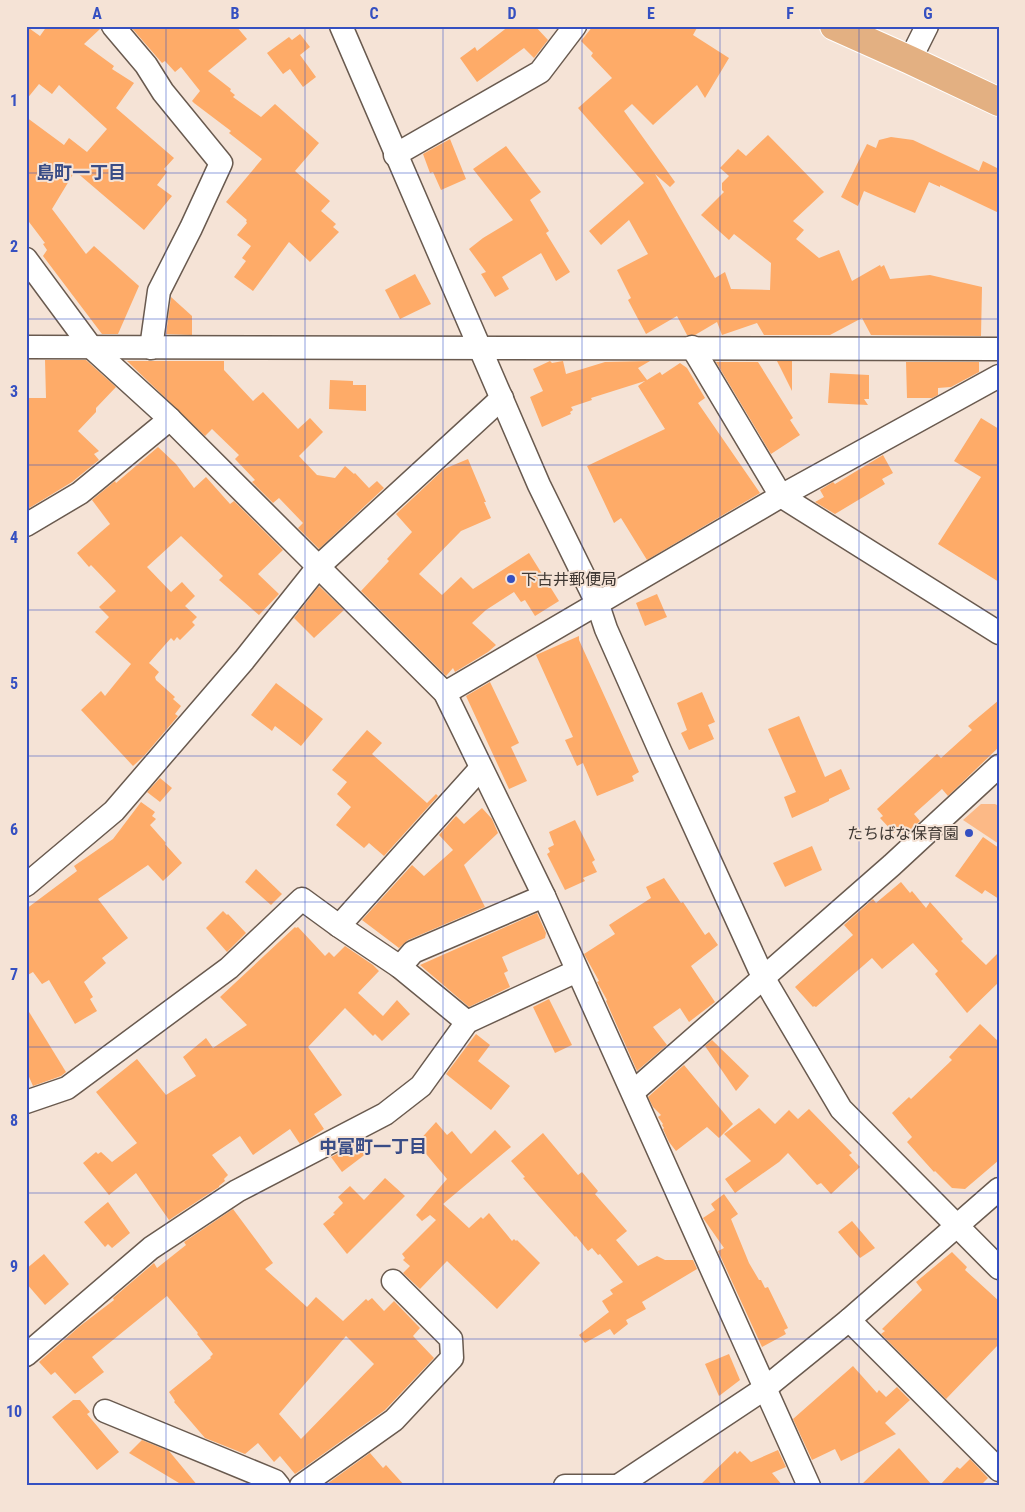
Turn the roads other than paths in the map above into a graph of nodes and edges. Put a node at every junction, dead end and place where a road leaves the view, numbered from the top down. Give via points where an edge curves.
1 (113, 26) edge
2 (341, 26) edge
3 (575, 26) edge
4 (834, 26) edge
5 (927, 26) edge
6 (910, 60) junction
7 (999, 102) edge
8 (395, 155) junction
9 (26, 259) edge
10 (26, 347) edge
11 (91, 347) junction
12 (692, 347) junction
13 (152, 348) junction
14 (481, 349) junction
15 (999, 349) edge
16 (999, 376) edge
17 (502, 398) junction
18 (170, 418) junction
19 (782, 496) junction
20 (26, 525) edge
21 (318, 567) junction
22 (598, 605) junction
23 (999, 632) edge
24 (444, 693) junction
25 (999, 766) edge
26 (481, 768) junction
27 (26, 885) edge
28 (544, 896) junction
29 (339, 926) junction
30 (400, 967) junction
31 (577, 971) junction
32 (763, 977) junction
33 (468, 1022) junction
34 (633, 1092) junction
35 (26, 1102) edge
36 (999, 1189) edge
37 (957, 1226) junction
38 (999, 1268) edge
39 (393, 1281) dead end
40 (849, 1320) junction
41 (26, 1355) edge
42 (764, 1389) junction
43 (105, 1411) dead end
44 (999, 1470) edge
45 (620, 1485) edge
46 (279, 1486) edge
47 (301, 1486) edge
48 (565, 1486) edge
49 (809, 1486) edge

1 - 13 street via 221,163 159,291
2 - 8 street
3 - 8 street via 540,72
4 - 6 main road
5 - 6 street
6 - 7 main road
8 - 14 street
9 - 11 street
10 - 11 street
11 - 13 street
11 - 18 street
12 - 14 street
12 - 15 street
12 - 19 street
13 - 14 street
14 - 17 street
16 - 19 street
17 - 21 street
17 - 22 street via 539,484
18 - 20 street via 80,493
18 - 21 street
19 - 22 street
19 - 23 street
21 - 24 street
21 - 27 street via 244,660 114,811
22 - 24 street
22 - 32 street via 660,751
24 - 26 street
25 - 32 street
26 - 28 street
26 - 29 street
28 - 30 street via 413,952
28 - 31 street
29 - 30 street
29 - 35 street via 302,899 229,968 67,1088
30 - 33 street
31 - 33 street
31 - 34 street
32 - 34 street
32 - 37 street via 842,1109
33 - 41 street via 421,1086 385,1114 237,1191 151,1248
34 - 42 street
36 - 37 street
37 - 38 street
37 - 40 street
39 - 47 street via 451,1339 452,1358 394,1420
40 - 42 street
40 - 44 street
42 - 45 street
42 - 49 street
43 - 46 street via 275,1481
45 - 48 street

